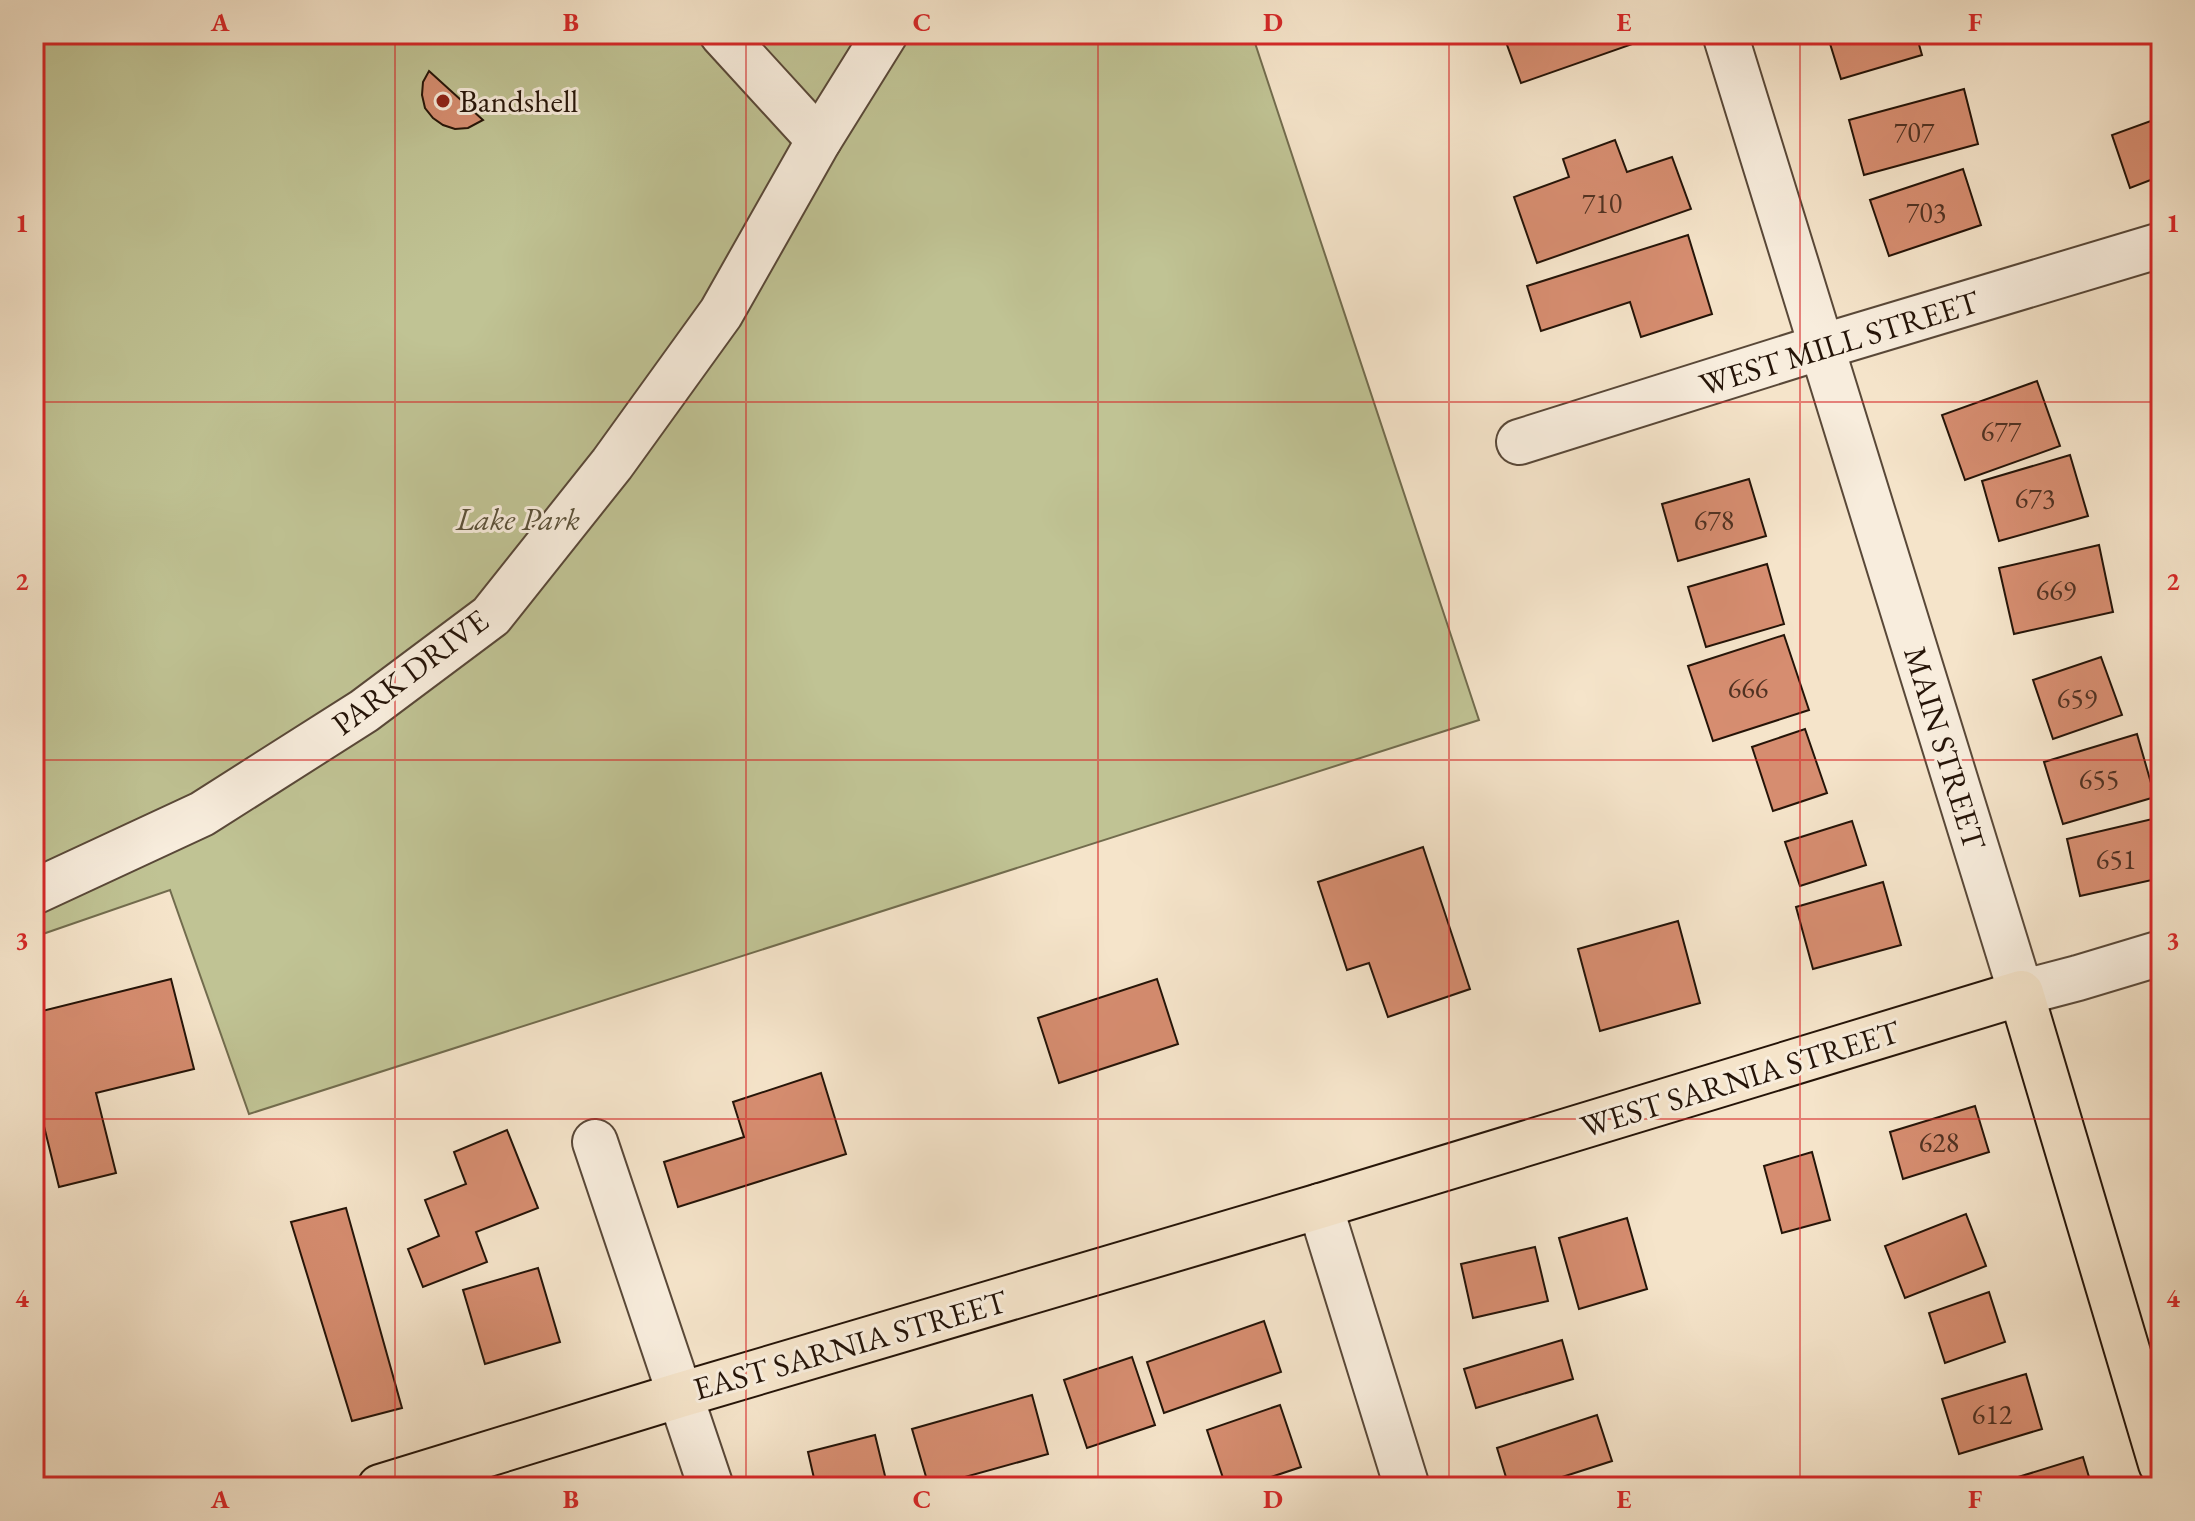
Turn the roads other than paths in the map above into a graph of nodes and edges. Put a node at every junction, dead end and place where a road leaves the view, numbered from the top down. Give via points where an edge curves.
1 (722, 34) edge
2 (885, 34) edge
3 (1725, 34) edge
4 (819, 140) junction
5 (2161, 245) edge
6 (1821, 347) junction
7 (1519, 442) dead end
8 (34, 892) edge
9 (2161, 953) edge
10 (2021, 993) junction
11 (595, 1142) dead end
12 (1320, 1206) junction
13 (680, 1395) junction
14 (2161, 1464) edge
15 (380, 1487) edge
16 (711, 1487) edge
17 (1407, 1487) edge

1 - 4 street
2 - 4 street, PARK DRIVE
3 - 6 street, MAIN STREET
4 - 8 street, PARK DRIVE via 721,313 612,464 491,616 364,711 202,814
5 - 6 street, WEST MILL STREET
6 - 7 street, WEST MILL STREET
6 - 10 street, MAIN STREET
9 - 10 street, WEST SARNIA STREET
10 - 12 main road, WEST SARNIA STREET
10 - 14 main road, MAIN STREET
11 - 13 street
12 - 13 main road, EAST SARNIA STREET
12 - 17 street
13 - 15 main road, EAST SARNIA STREET
13 - 16 street

